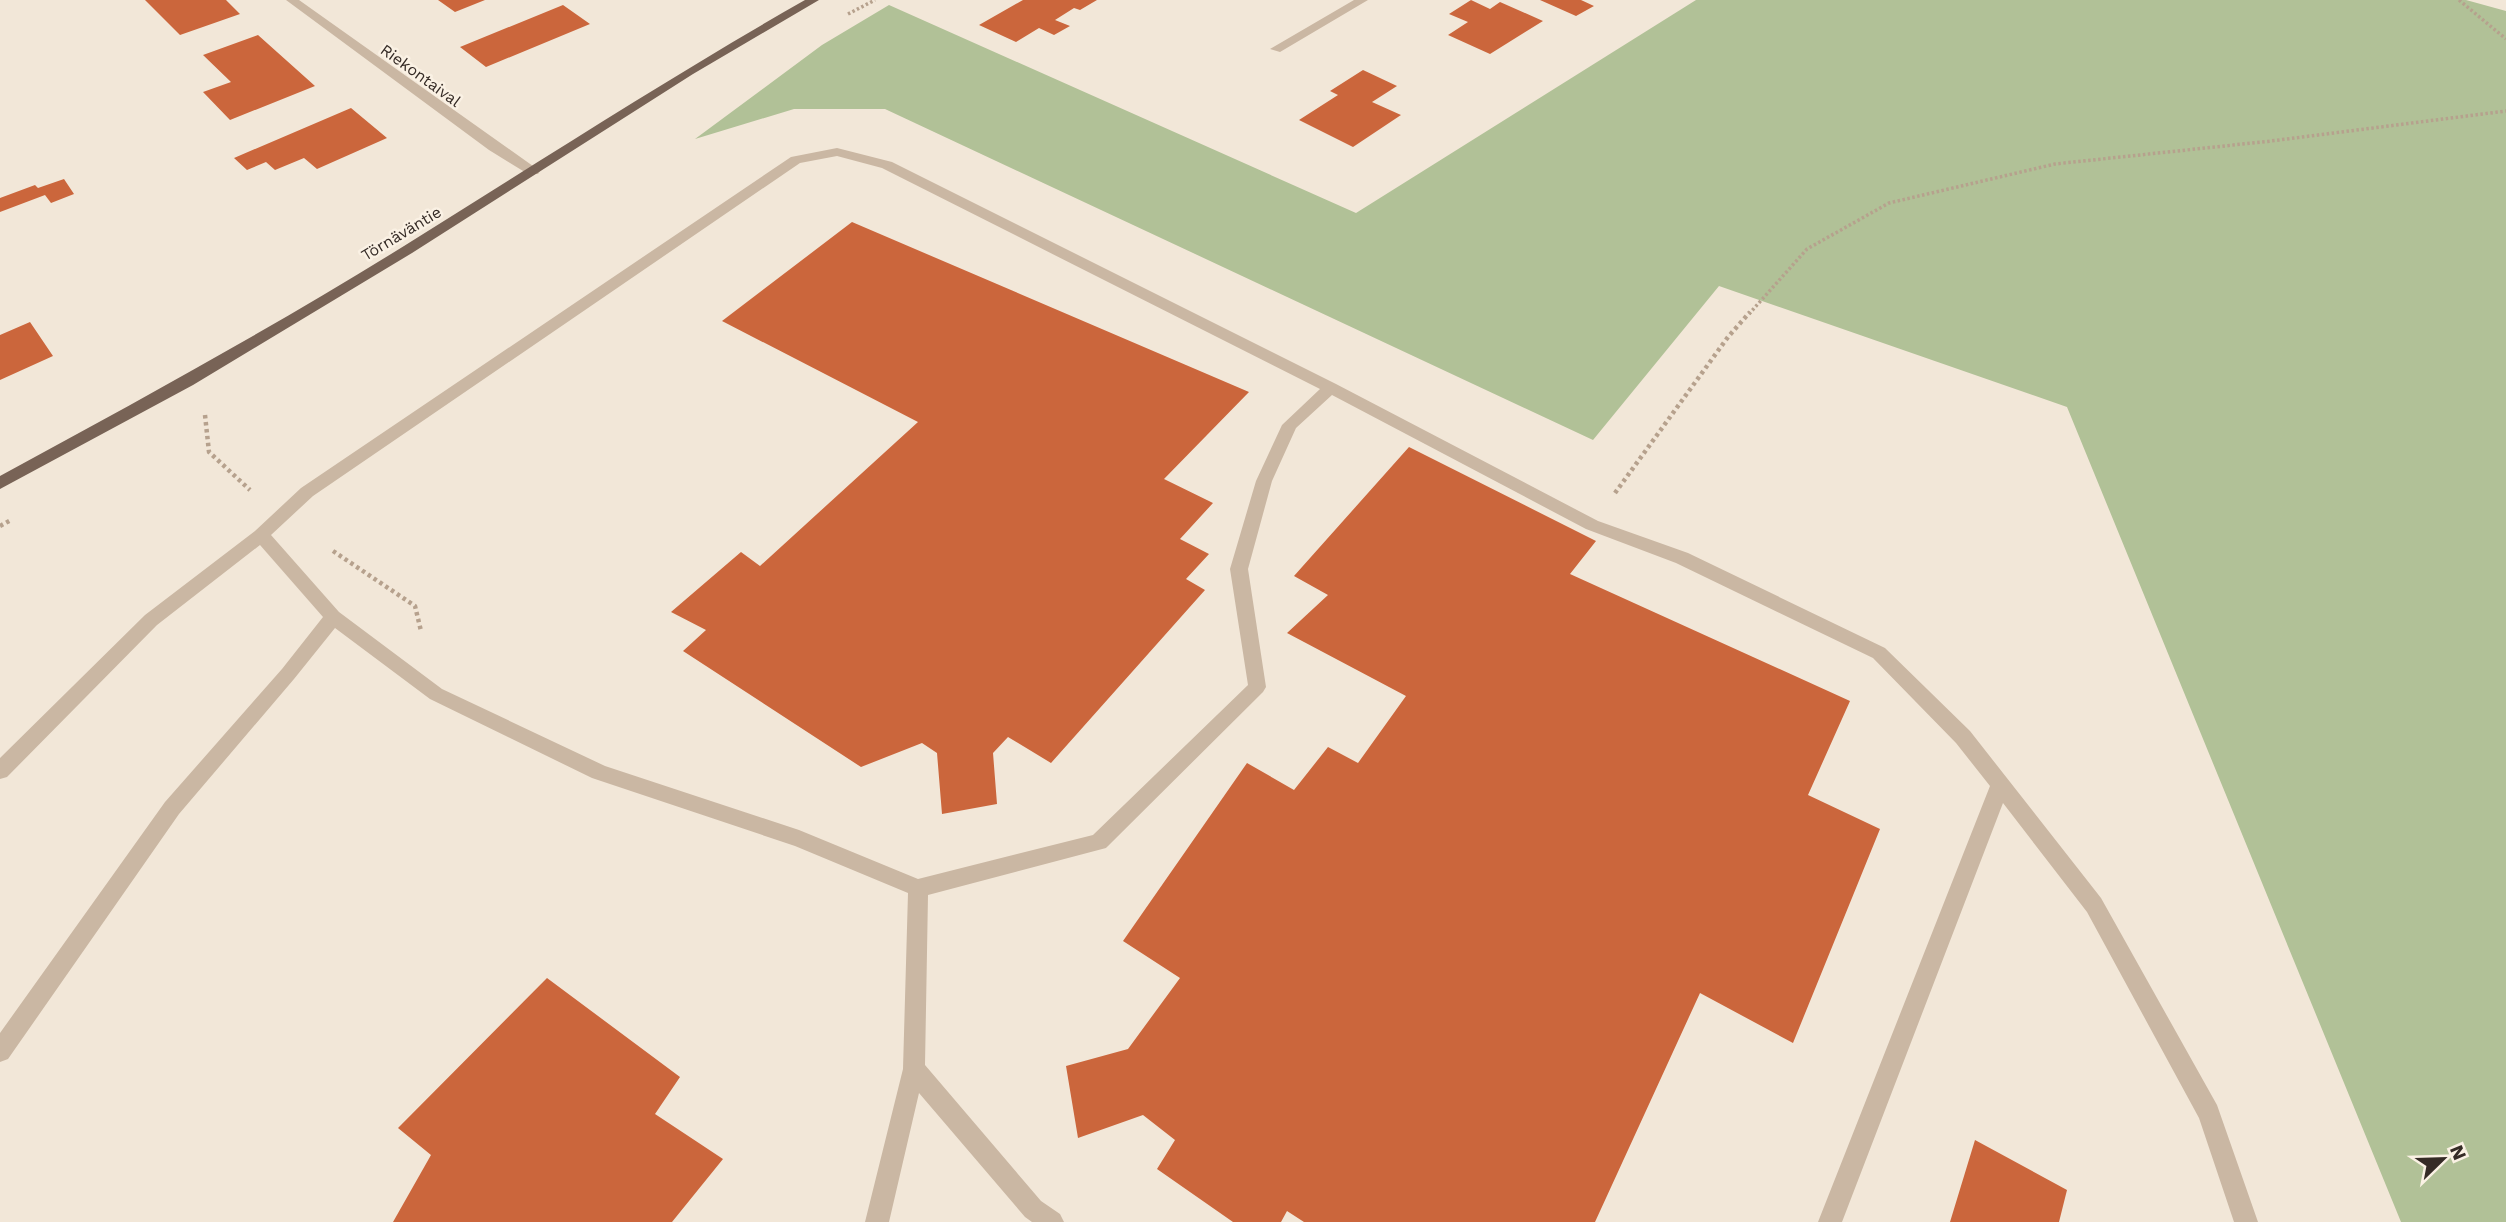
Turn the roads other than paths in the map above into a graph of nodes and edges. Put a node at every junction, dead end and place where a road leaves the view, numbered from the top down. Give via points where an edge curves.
1 (292, 0) edge
2 (813, 0) edge
3 (1362, 0) edge
4 (1276, 49) dead end
5 (533, 172) junction
6 (1331, 388) junction
7 (0, 483) edge
8 (261, 535) junction
9 (333, 617) junction
10 (0, 771) edge
11 (2000, 786) junction
12 (918, 888) junction
13 (0, 1051) edge
14 (914, 1069) junction
15 (877, 1222) edge
16 (1052, 1222) edge
17 (1830, 1222) edge
18 (2246, 1222) edge

1 - 5 street, Riekontaival
2 - 5 main road, Törnäväntie via 689,71
3 - 4 street
5 - 7 main road, Törnäväntie via 188,381
6 - 8 street via 887,165 837,152 796,160 307,492
6 - 11 street via 1592,524 1682,558 1879,653 1963,737
6 - 12 street via 1290,425 1264,481 1240,569 1257,687 1099,842
8 - 9 street
8 - 10 street via 151,620
9 - 12 street via 436,694 598,772 799,839
9 - 13 street via 172,808
11 - 17 street
11 - 18 street via 2094,905 2209,1113
12 - 14 street
14 - 15 street
14 - 16 street via 1033,1209

